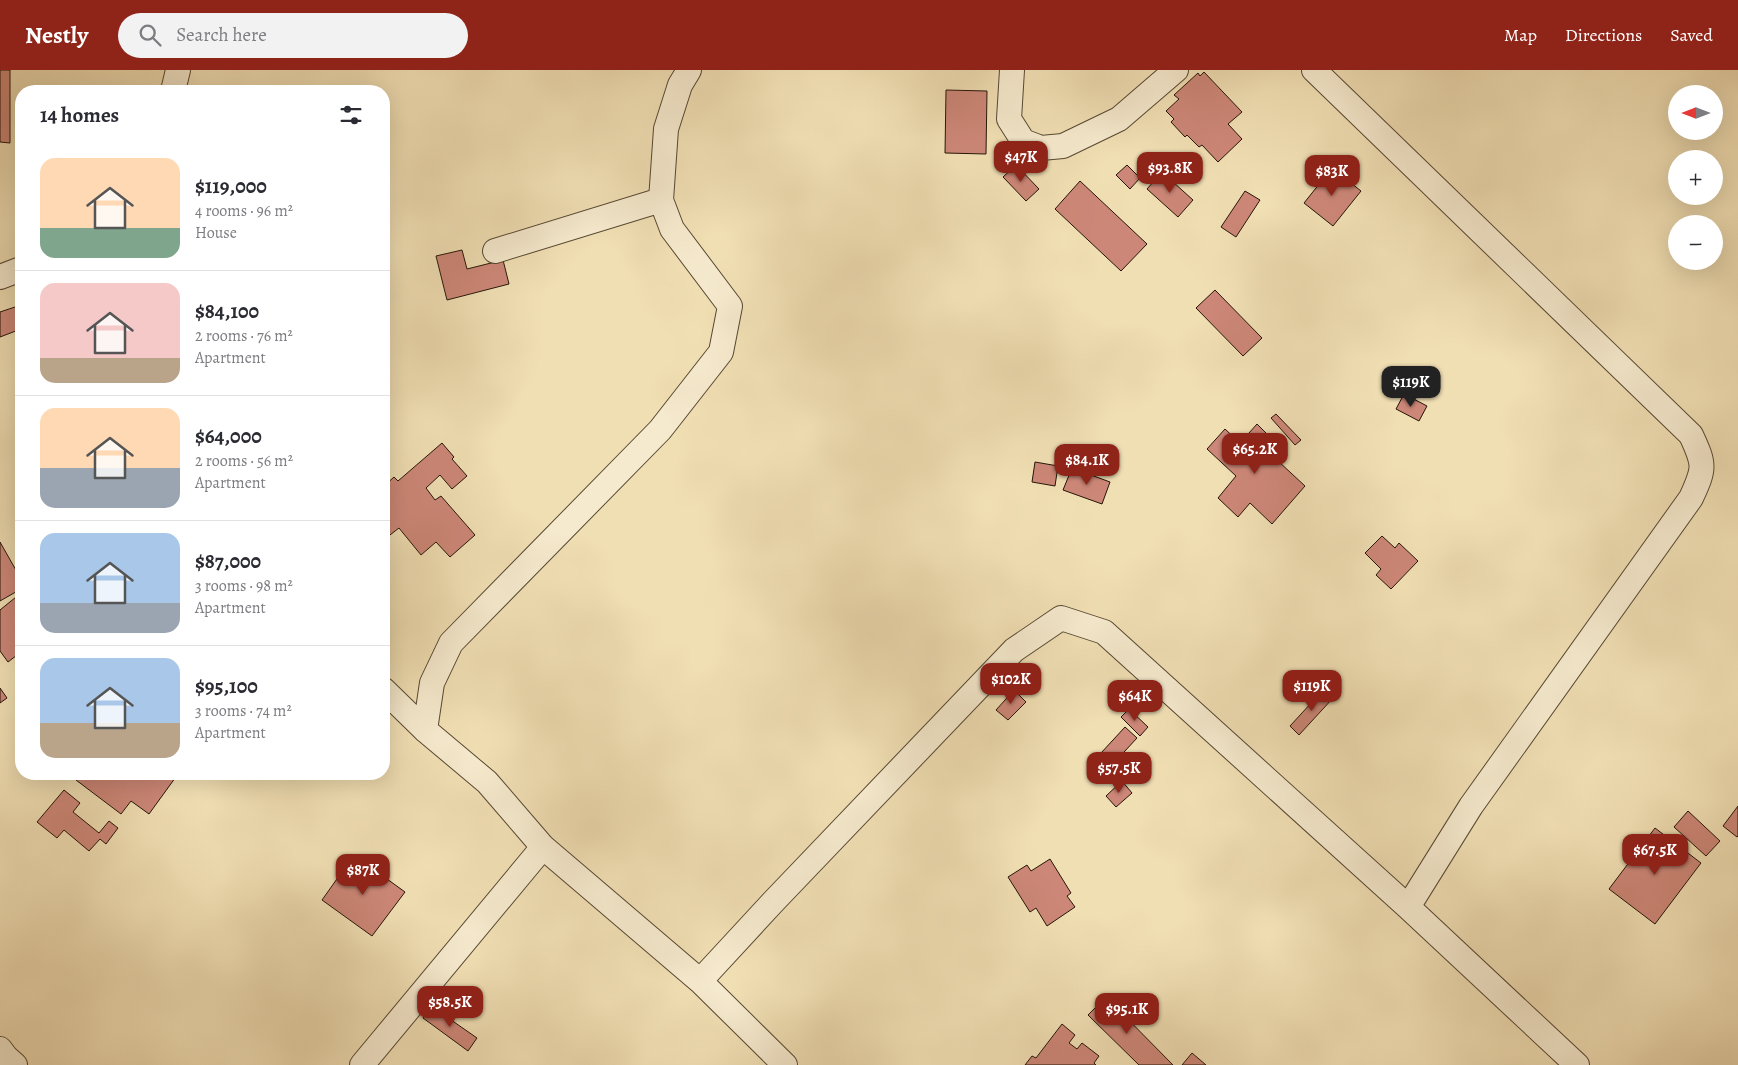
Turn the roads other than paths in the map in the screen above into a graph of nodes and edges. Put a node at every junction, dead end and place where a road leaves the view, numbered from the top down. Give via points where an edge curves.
1 (178, 70) edge
2 (689, 70) edge
3 (1012, 70) edge
4 (1176, 70) edge
5 (1314, 70) edge
6 (174, 85) edge
7 (661, 200) junction
8 (495, 251) dead end
9 (15, 271) edge
10 (0, 277) edge
11 (390, 696) edge
12 (425, 730) junction
13 (543, 847) junction
14 (1408, 907) junction
15 (700, 981) junction
16 (0, 1049) edge
17 (15, 1065) edge
18 (362, 1065) edge
19 (785, 1065) edge
20 (1577, 1065) edge

1 - 6 street
2 - 7 street via 680,85 666,129
3 - 4 street via 1009,120 1023,141 1041,148 1063,146 1119,118
5 - 14 street via 1691,435 1702,457 1702,475 1691,498 1471,806
7 - 8 street
7 - 12 street via 672,230 730,306 721,352 660,430 451,643 432,683
9 - 10 street
11 - 12 street
12 - 13 street via 486,782
13 - 15 street
13 - 18 street
14 - 15 street via 1104,632 1061,618 1014,650
14 - 20 street
15 - 19 street
16 - 17 street

